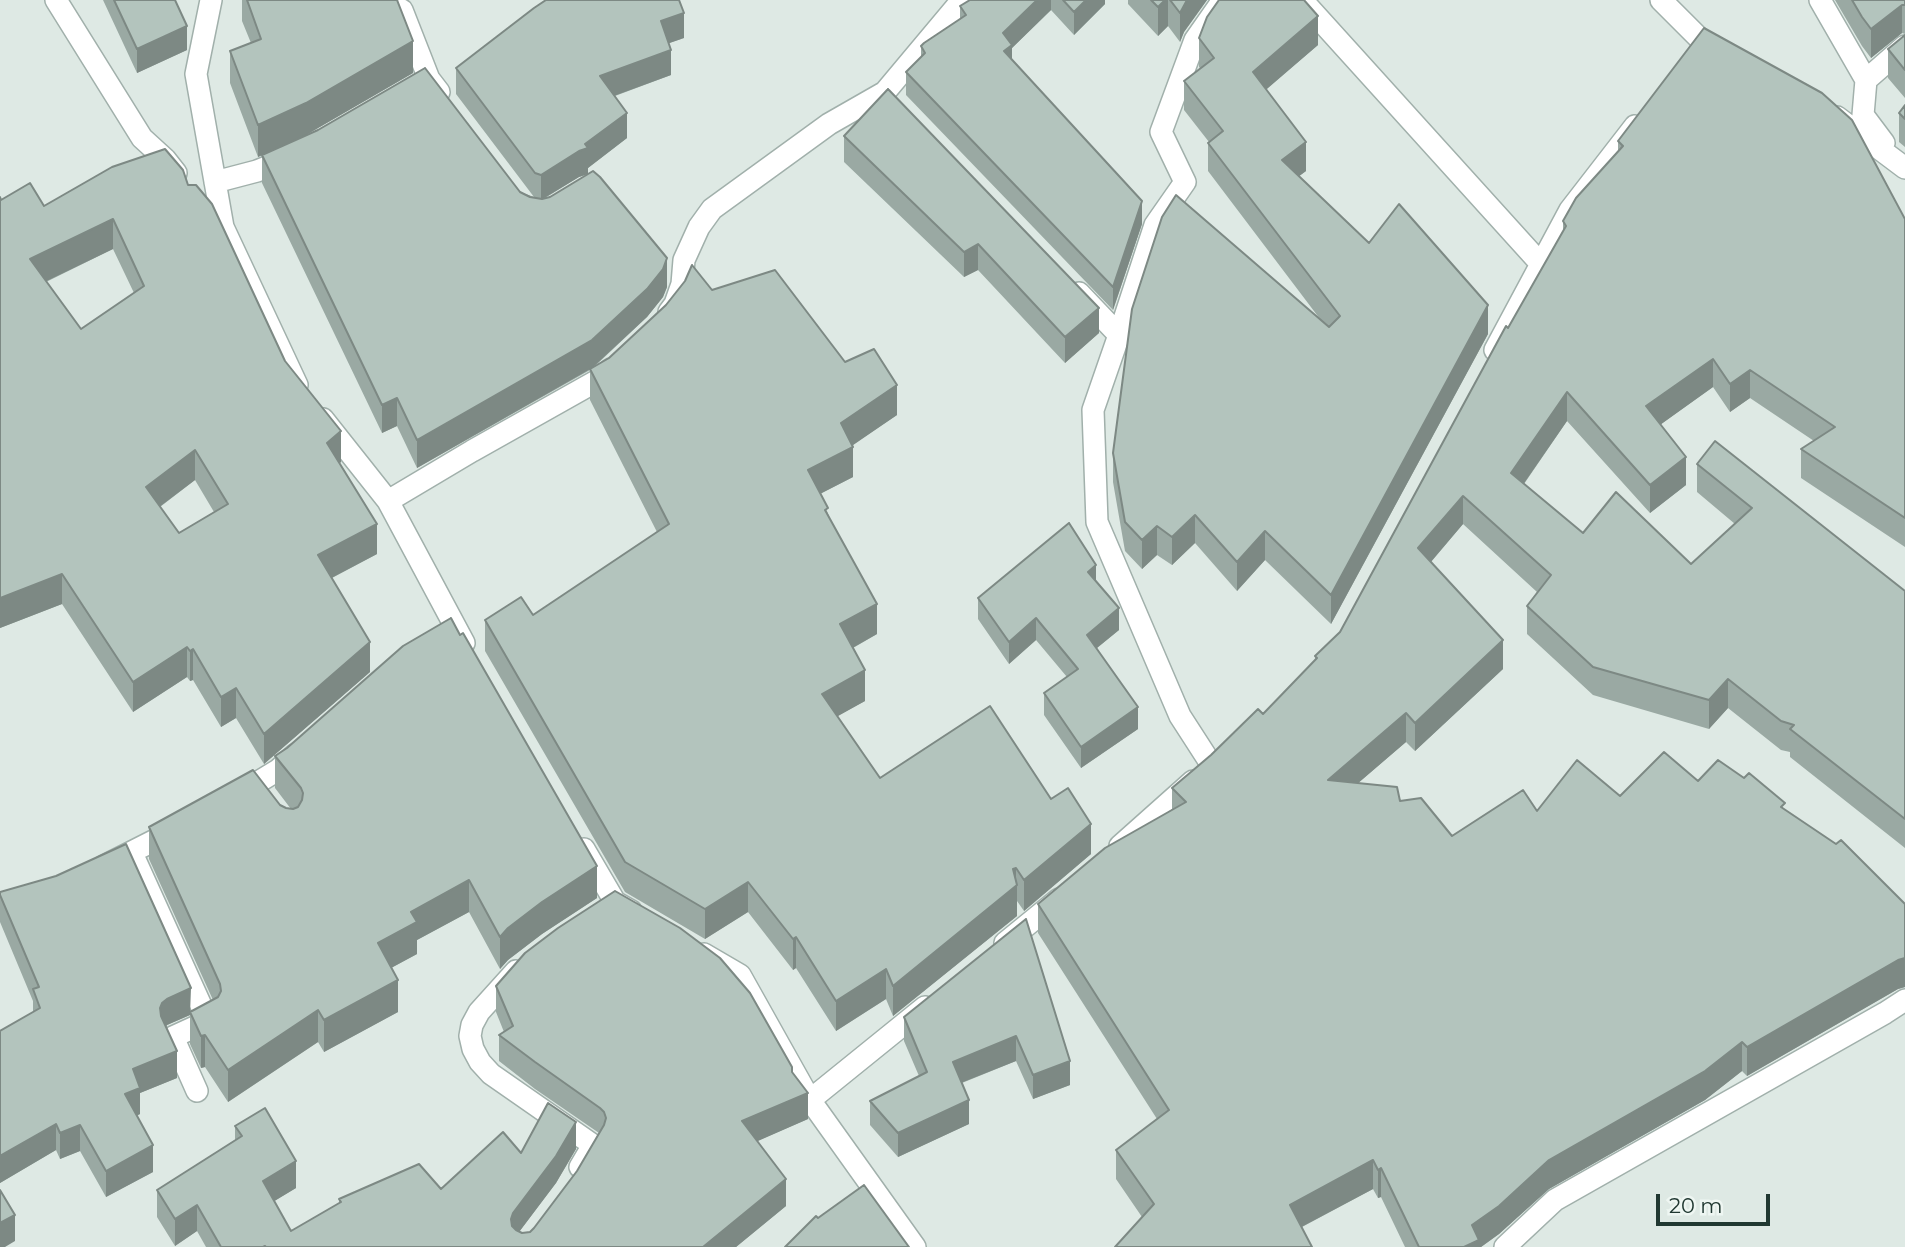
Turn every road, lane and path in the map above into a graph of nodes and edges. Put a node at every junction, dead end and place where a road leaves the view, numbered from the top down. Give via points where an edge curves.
1 (56, 0) edge
2 (211, 0) edge
3 (961, 0) edge
4 (1223, 0) edge
5 (1302, 0) edge
6 (1661, 0) edge
7 (1820, 0) edge
8 (402, 10) edge
9 (1701, 40) junction
10 (1905, 46) edge
11 (1736, 59) edge
12 (1685, 61) edge
13 (1866, 80) junction
14 (1817, 104) edge
15 (454, 113) edge
16 (1644, 114) edge
17 (302, 152) edge
18 (1904, 170) edge
19 (215, 182) junction
20 (223, 228) junction
21 (1541, 264) junction
22 (666, 265) edge
23 (1063, 277) edge
24 (682, 284) junction
25 (657, 326) edge
26 (1119, 335) junction
27 (629, 353) edge
28 (1488, 361) edge
29 (387, 502) junction
30 (471, 654) edge
31 (308, 744) edge
32 (1231, 746) edge
33 (1211, 764) junction
34 (222, 803) edge
35 (188, 822) edge
36 (573, 830) edge
37 (132, 853) junction
38 (1111, 855) edge
39 (86, 875) edge
40 (1070, 891) edge
41 (615, 902) junction
42 (593, 916) edge
43 (649, 922) edge
44 (683, 942) edge
45 (994, 952) edge
46 (533, 957) edge
47 (940, 995) edge
48 (1905, 1000) edge
49 (197, 1091) dead end
50 (810, 1100) junction
51 (573, 1179) edge
52 (915, 1247) edge
53 (1505, 1247) edge

1 - 20 street via 142,138
2 - 19 street via 196,74
3 - 24 street via 890,97 829,124 712,209 684,260
4 - 26 street via 1195,40 1161,132 1185,182 1154,225
5 - 21 street
6 - 9 street
7 - 13 street
8 - 15 street via 434,85
9 - 11 street
9 - 12 street
10 - 13 street
13 - 18 street via 1863,115
14 - 18 street
16 - 21 street via 1570,210
17 - 19 street
19 - 20 street
20 - 29 street via 295,382
21 - 28 street
22 - 24 street
23 - 26 street
24 - 25 street via 675,304
26 - 33 street via 1093,410 1097,522 1180,716
27 - 29 street via 600,379
29 - 30 street via 446,624
31 - 34 street via 260,790
32 - 33 street
33 - 38 street
35 - 37 street
36 - 41 street
37 - 39 street
37 - 49 street via 208,1021 173,1037
40 - 45 street
41 - 42 street
41 - 43 street
44 - 50 street via 740,975
46 - 51 street via 479,1012 472,1025 472,1049 491,1074 593,1145
47 - 50 street
48 - 53 street via 1555,1200
50 - 52 street

